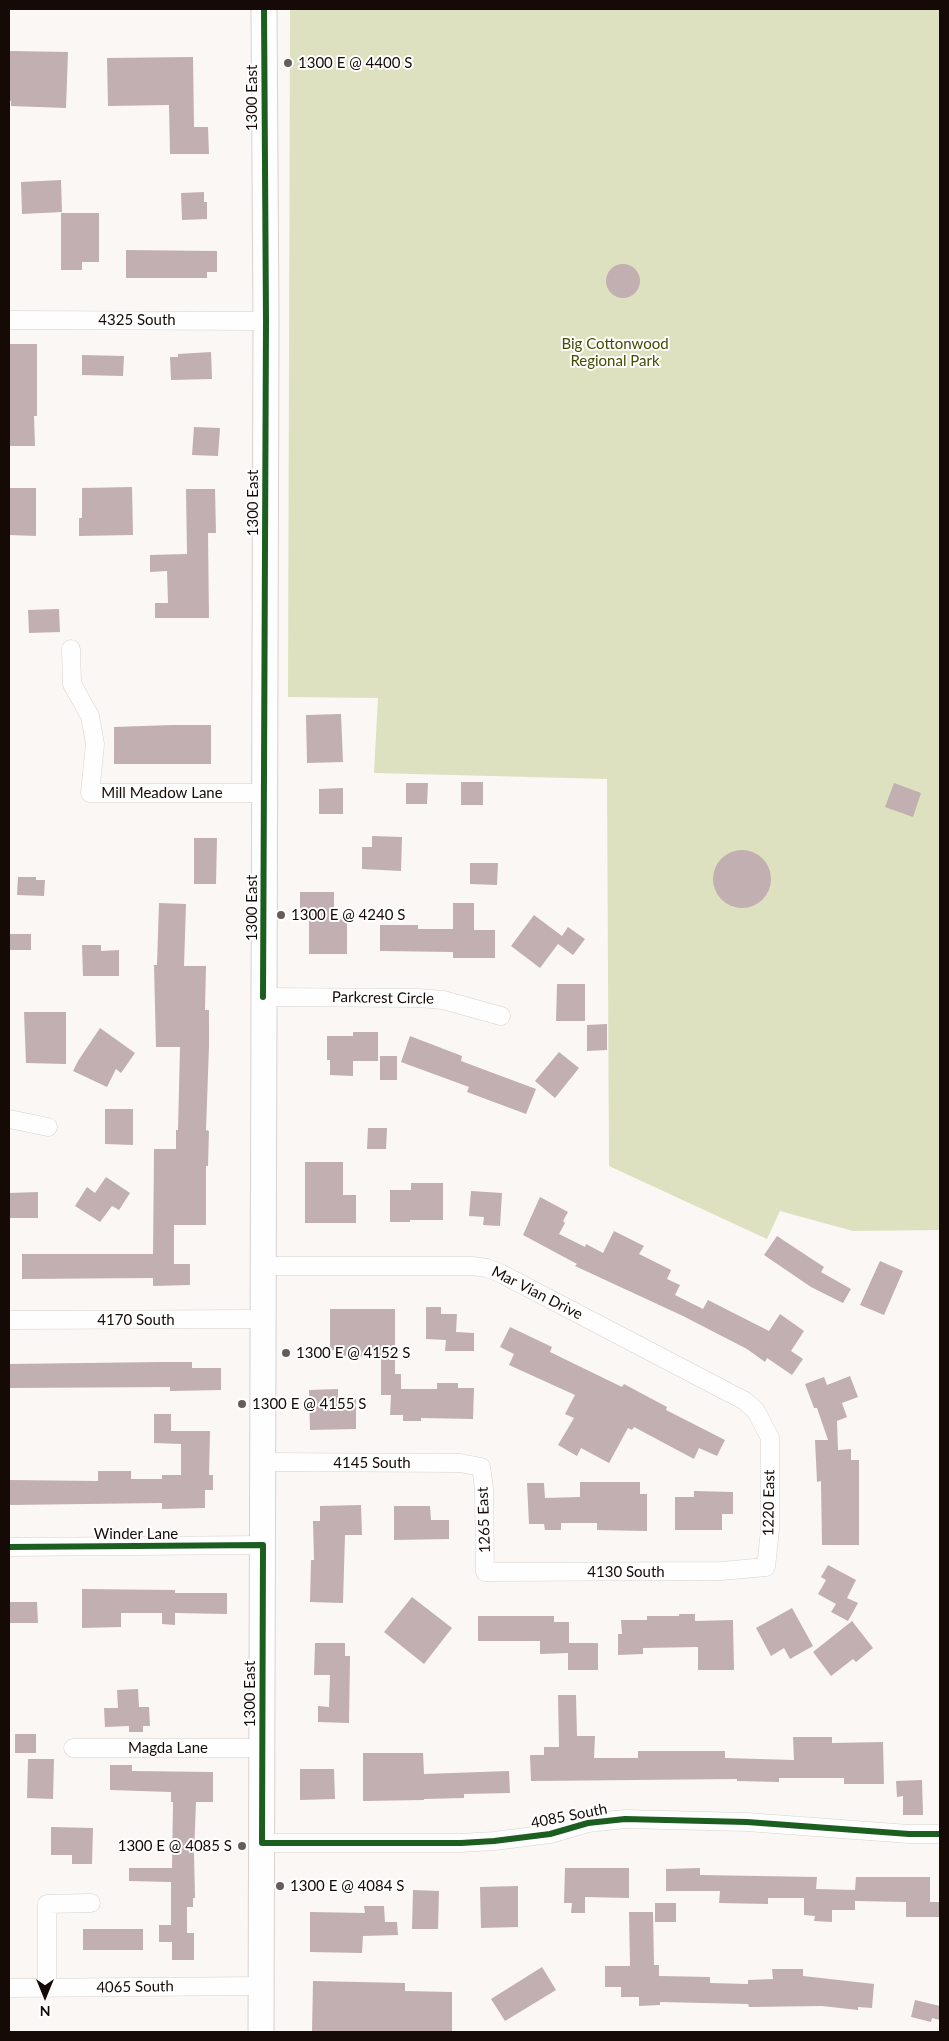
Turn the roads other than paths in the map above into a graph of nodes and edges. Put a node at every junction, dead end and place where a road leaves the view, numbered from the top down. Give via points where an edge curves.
1 (264, 9) edge
2 (9, 320) edge
3 (266, 321) junction
4 (70, 648) dead end
5 (264, 793) junction
6 (263, 997) junction
7 (501, 1016) dead end
8 (9, 1119) edge
9 (48, 1127) dead end
10 (264, 1266) junction
11 (263, 1319) junction
12 (9, 1320) edge
13 (770, 1438) joint
14 (262, 1462) junction
15 (481, 1467) joint
16 (263, 1546) junction
17 (9, 1547) edge
18 (766, 1567) joint
19 (486, 1572) joint
20 (73, 1748) dead end
21 (262, 1748) junction
22 (940, 1834) edge
23 (262, 1843) junction
24 (91, 1903) dead end
25 (262, 1986) junction
26 (9, 1988) edge
27 (47, 1988) junction
28 (261, 2032) edge

1 - 3 main road, 1300 East
2 - 3 street, 4325 South
3 - 5 main road, 1300 East
4 - 5 street, Mill Meadow Lane via 72,684 90,716 95,744 90,793
5 - 6 main road, 1300 East
6 - 7 street, Parkcrest Circle via 418,998 443,1000
6 - 10 main road, 1300 East
8 - 9 street
10 - 11 main road, 1300 East
10 - 13 street, Mar Vian Drive via 487,1268 744,1401 756,1411
11 - 12 street, 4170 South
11 - 14 main road, 1300 East
13 - 18 street, 1220 East via 770,1530
14 - 15 street, 4145 South via 460,1463
14 - 16 main road, 1300 East
15 - 19 street, 1265 East
16 - 17 street, Winder Lane
16 - 21 main road, 1300 East
18 - 19 street, 4130 South via 721,1571
20 - 21 street, Magda Lane
21 - 23 main road, 1300 East
22 - 23 street, 4085 South via 747,1822 625,1819 494,1841
23 - 25 main road, 1300 East
24 - 27 street via 47,1904
25 - 27 street, 4065 South
25 - 28 main road, 1300 East
26 - 27 street, 4065 South

